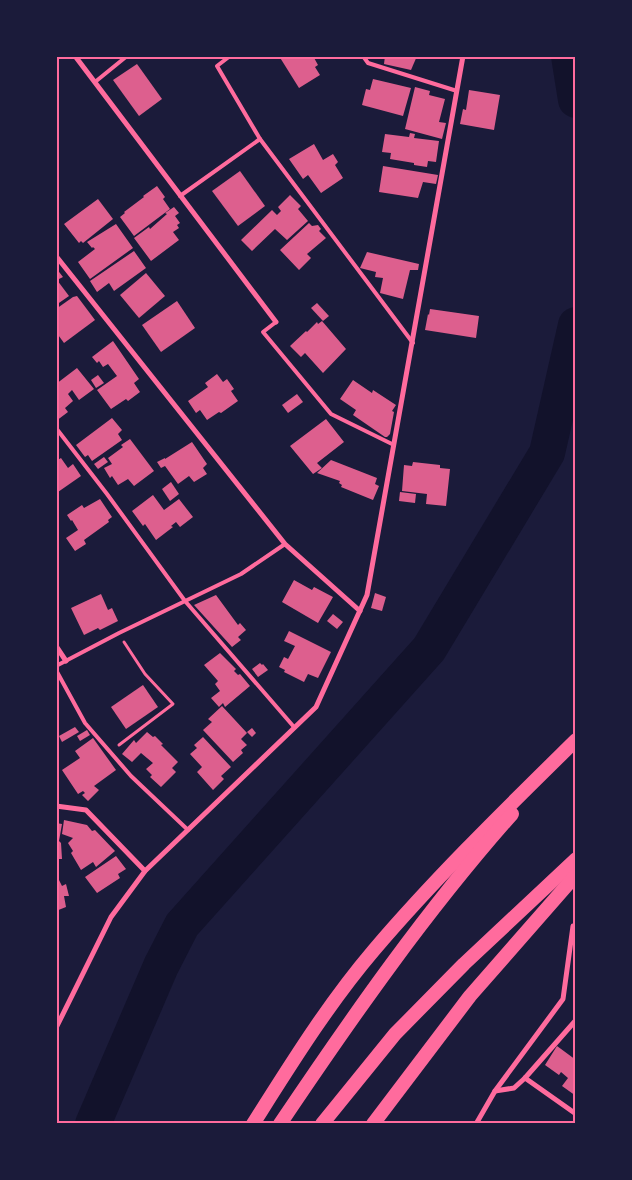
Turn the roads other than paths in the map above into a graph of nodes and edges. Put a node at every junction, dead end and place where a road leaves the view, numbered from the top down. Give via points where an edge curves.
1 (76, 56) edge
2 (127, 56) edge
3 (230, 56) edge
4 (363, 56) edge
5 (463, 56) edge
6 (95, 82) junction
7 (457, 90) junction
8 (260, 140) junction
9 (180, 196) junction
10 (56, 256) edge
11 (276, 322) joint
12 (412, 342) junction
13 (56, 428) edge
14 (394, 445) junction
15 (285, 544) junction
16 (185, 601) junction
17 (360, 611) junction
18 (56, 646) edge
19 (66, 661) junction
20 (56, 668) edge
21 (294, 727) junction
22 (576, 741) edge
23 (56, 806) edge
24 (188, 830) junction
25 (576, 859) edge
26 (145, 871) junction
27 (576, 875) edge
28 (573, 926) dead end
29 (576, 1020) edge
30 (56, 1028) edge
31 (525, 1078) junction
32 (496, 1091) junction
33 (576, 1114) edge
34 (253, 1124) edge
35 (280, 1124) edge
36 (322, 1124) edge
37 (373, 1124) edge
38 (476, 1124) edge

1 - 6 street
2 - 6 lane
3 - 8 lane via 217,66
4 - 7 lane via 368,63
5 - 7 street
6 - 9 street
7 - 12 street
8 - 9 lane
8 - 12 lane
9 - 11 street
10 - 15 street
11 - 14 lane via 263,332 331,414
12 - 14 street
13 - 16 lane
14 - 17 street via 367,595
15 - 16 lane via 241,574
15 - 17 street
16 - 19 lane
16 - 21 lane
17 - 21 street via 316,707
18 - 19 street
19 - 20 lane
20 - 24 lane via 85,724 131,776
21 - 24 street
22 - 34 highway via 486,829 374,950 333,1003
22 - 35 highway via 473,858 418,928
23 - 26 street via 86,810
24 - 26 street
25 - 36 highway via 395,1034
26 - 30 street via 111,917
27 - 37 highway via 470,996
28 - 32 street via 563,999
29 - 31 street
31 - 32 street via 514,1088
31 - 33 street
32 - 38 street

